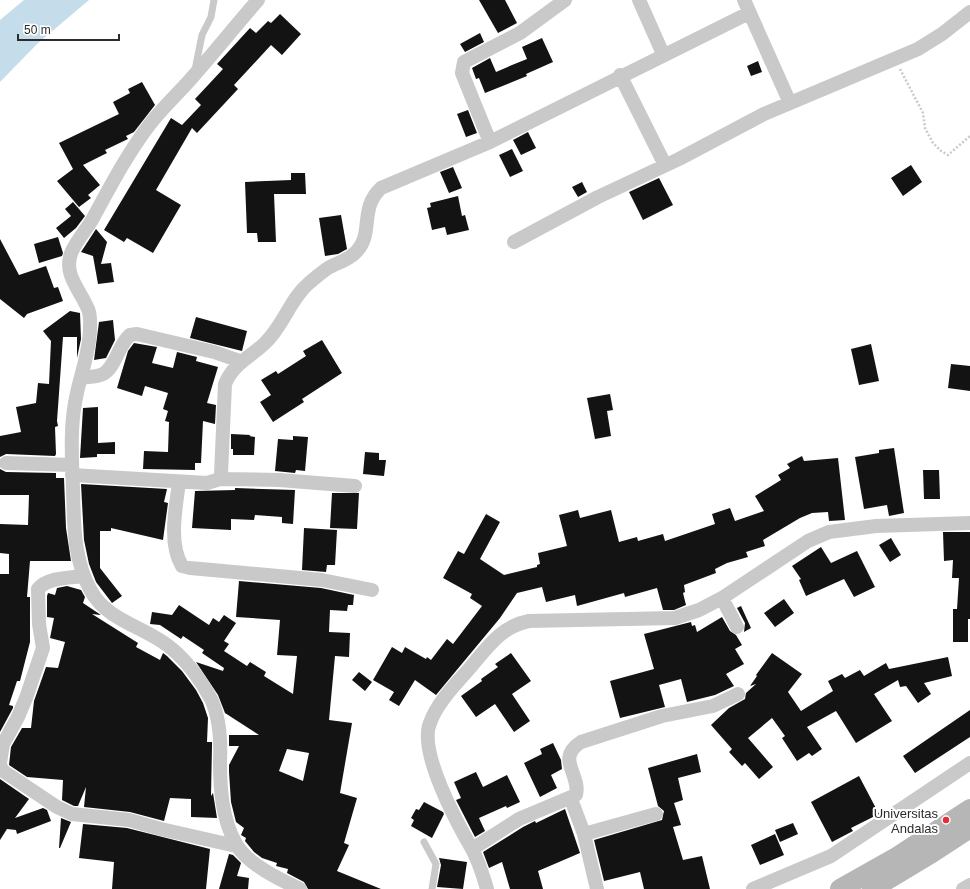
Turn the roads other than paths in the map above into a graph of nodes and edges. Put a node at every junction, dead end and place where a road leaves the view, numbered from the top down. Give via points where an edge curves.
1 (214, 0) edge
2 (258, 0) edge
3 (565, 0) edge
4 (639, 0) edge
5 (746, 6) edge
6 (970, 12) edge
7 (663, 54) junction
8 (194, 76) junction
9 (620, 76) junction
10 (790, 103) junction
11 (490, 142) junction
12 (665, 165) junction
13 (514, 242) dead end
14 (240, 361) junction
15 (81, 378) junction
16 (6, 463) dead end
17 (72, 470) junction
18 (220, 479) junction
19 (179, 482) junction
20 (355, 486) dead end
21 (970, 522) edge
22 (84, 576) junction
23 (372, 590) dead end
24 (722, 598) junction
25 (737, 627) dead end
26 (738, 694) dead end
27 (0, 763) edge
28 (970, 763) edge
29 (571, 799) junction
30 (970, 809) edge
31 (656, 814) dead end
32 (970, 828) edge
33 (584, 834) junction
34 (424, 842) dead end
35 (236, 846) junction
36 (472, 850) junction
37 (970, 885) edge
38 (300, 889) edge
39 (432, 889) edge
40 (487, 889) edge
41 (597, 889) edge
42 (753, 889) edge
43 (840, 889) edge
44 (872, 889) edge
45 (963, 889) edge

1 - 8 lane via 211,17 202,34
2 - 8 street
3 - 11 street via 520,33 462,65 462,73
4 - 7 street
5 - 7 street
5 - 10 street
6 - 10 street via 918,49
7 - 9 street
8 - 15 street via 149,125 122,165 68,262 73,283 88,308 90,318 88,355
9 - 11 street
9 - 12 street
10 - 12 street
11 - 14 street via 381,188 373,195 366,216 366,236 354,254 327,269 308,284 265,343
12 - 13 street
14 - 15 street via 214,352 137,334 130,335 120,345 110,368 105,373
14 - 18 street via 229,374 225,384
15 - 17 street via 72,432
16 - 17 street
17 - 19 street
17 - 22 street via 77,553
18 - 19 street via 207,484
18 - 20 street via 278,480
19 - 23 street via 175,539 176,552 182,566 322,580
21 - 24 street via 876,526 828,532 808,541
22 - 27 street via 55,580 42,584 38,589 43,648 24,704 3,744
22 - 35 street via 92,594 102,605 120,619 171,648 193,672 211,699 218,718 221,748 220,787 224,810
24 - 25 street
24 - 36 street via 699,610 675,618 529,621 517,623 497,637 455,685 434,714 427,735 433,764 455,821
26 - 29 street via 713,706 662,716 574,746 570,753 570,767 577,788 576,795
27 - 35 street via 6,773 72,814 129,820
28 - 42 street via 831,856
29 - 33 street
29 - 36 street via 539,809 519,819
30 - 43 street via 895,858
31 - 33 street
32 - 44 street
33 - 41 street
34 - 39 lane via 436,864
35 - 38 street via 262,869
36 - 40 street
37 - 45 street

